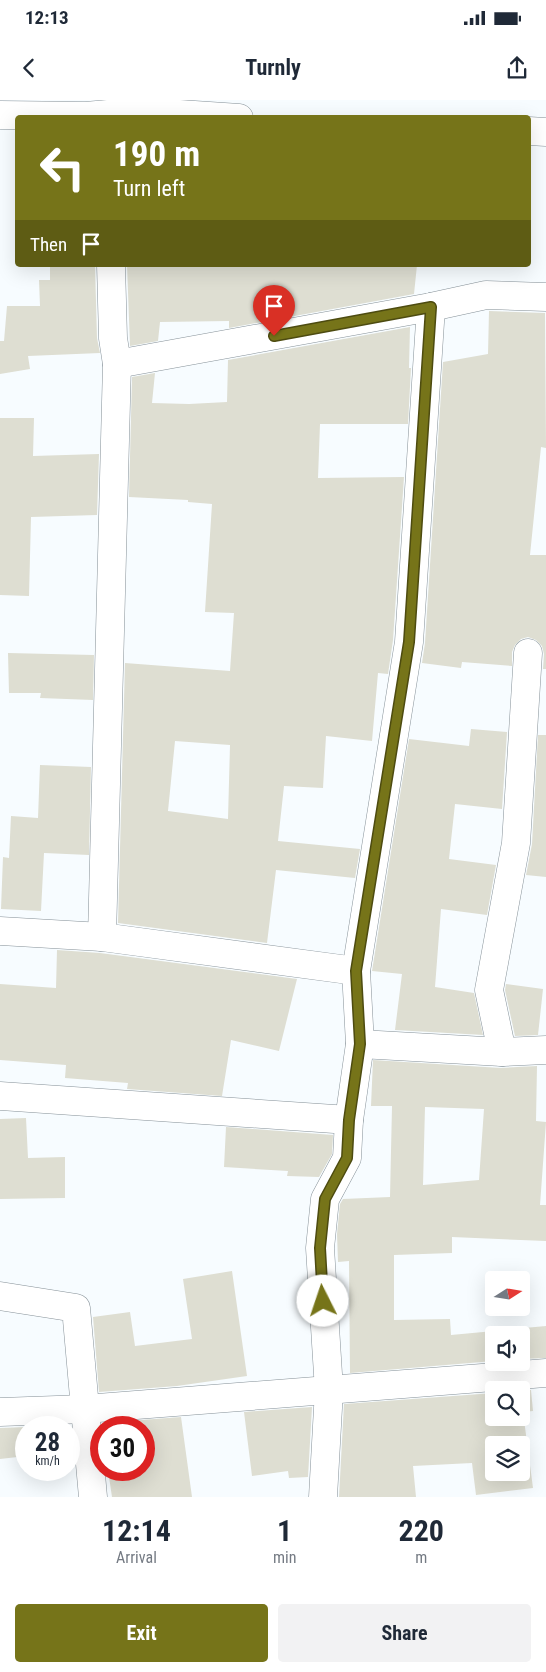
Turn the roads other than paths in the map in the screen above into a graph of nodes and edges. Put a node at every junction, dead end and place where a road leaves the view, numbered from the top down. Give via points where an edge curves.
1 (0, 115) edge
2 (15, 115) edge
3 (127, 115) edge
4 (195, 115) edge
5 (531, 131) edge
6 (546, 132) edge
7 (111, 267) edge
8 (546, 298) edge
9 (431, 307) junction
10 (117, 364) junction
11 (528, 653) dead end
12 (0, 931) edge
13 (102, 936) junction
14 (356, 971) junction
15 (360, 1044) junction
16 (546, 1050) edge
17 (502, 1052) junction
18 (0, 1096) edge
19 (349, 1120) junction
20 (0, 1296) edge
21 (546, 1373) edge
22 (329, 1390) junction
23 (85, 1409) junction
24 (0, 1412) edge
25 (93, 1497) edge
26 (323, 1497) edge

1 - 2 street
3 - 4 street
5 - 6 street
7 - 10 street
8 - 9 street via 486,295
9 - 10 street
9 - 14 street via 409,642
10 - 13 street
11 - 17 street via 516,843 489,990
12 - 13 street
13 - 14 street
14 - 15 street
15 - 17 street
15 - 19 street
16 - 17 street
18 - 19 street
19 - 22 street via 347,1158 325,1199 320,1248
20 - 23 street via 76,1308
21 - 22 street
22 - 23 street
22 - 26 street
23 - 24 street
23 - 25 street

